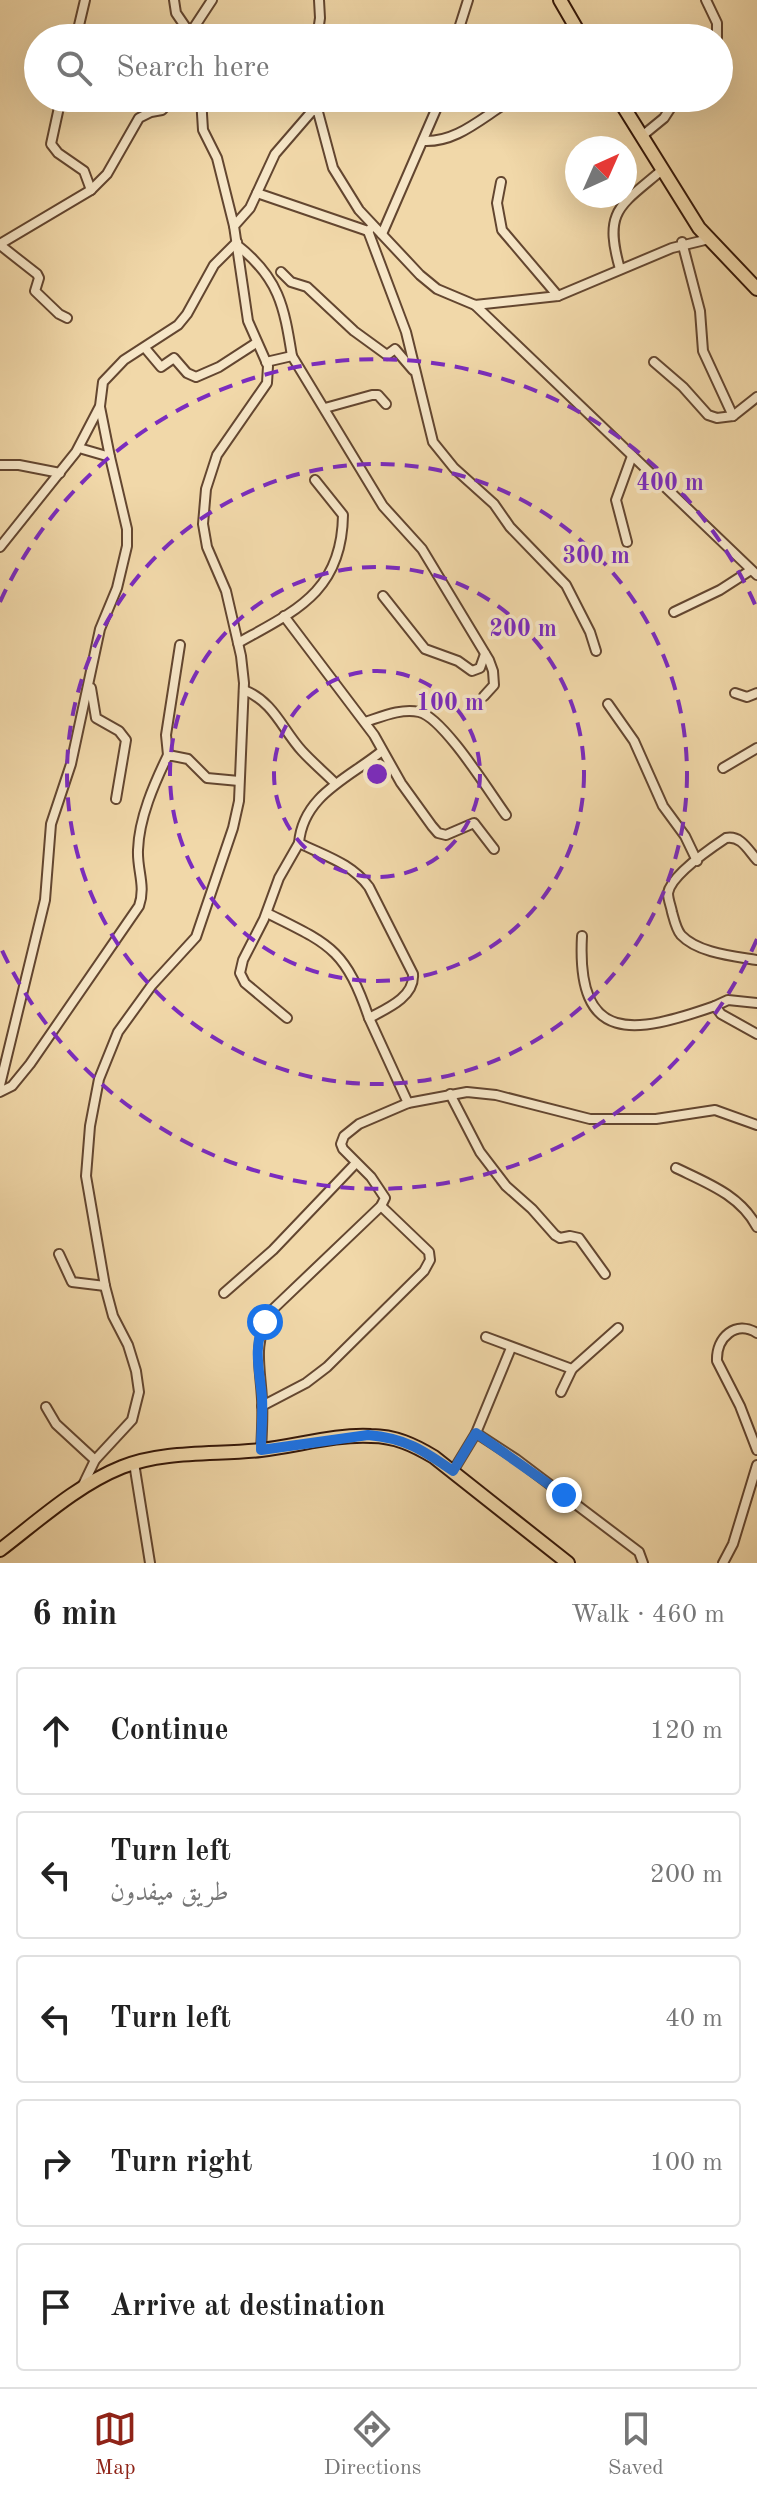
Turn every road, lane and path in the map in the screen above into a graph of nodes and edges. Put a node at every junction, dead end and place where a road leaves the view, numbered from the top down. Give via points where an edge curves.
1 (85, 0) edge
2 (174, 0) edge
3 (212, 0) edge
4 (319, 0) edge
5 (468, 0) edge
6 (560, 0) edge
7 (706, 0) edge
8 (79, 24) edge
9 (181, 24) edge
10 (196, 24) edge
11 (319, 24) edge
12 (460, 24) edge
13 (574, 24) edge
14 (717, 24) edge
15 (58, 112) edge
16 (151, 112) edge
17 (202, 112) edge
18 (311, 112) edge
19 (318, 112) edge
20 (435, 112) edge
21 (492, 112) edge
22 (627, 112) edge
23 (668, 112) edge
24 (642, 136) junction
25 (423, 141) junction
26 (662, 170) junction
27 (501, 182) dead end
28 (91, 190) junction
29 (257, 193) junction
30 (234, 226) junction
31 (371, 228) junction
32 (699, 228) junction
33 (382, 234) junction
34 (709, 239) junction
35 (237, 243) junction
36 (682, 243) junction
37 (0, 244) edge
38 (620, 269) junction
39 (281, 272) dead end
40 (757, 289) edge
41 (558, 296) junction
42 (475, 305) junction
43 (67, 318) dead end
44 (256, 343) junction
45 (145, 348) junction
46 (292, 356) junction
47 (266, 362) junction
48 (654, 362) dead end
49 (418, 379) junction
50 (756, 399) edge
51 (386, 404) dead end
52 (100, 406) junction
53 (325, 408) junction
54 (733, 416) junction
55 (79, 448) junction
56 (632, 456) junction
57 (110, 457) junction
58 (0, 465) edge
59 (60, 473) junction
60 (315, 480) dead end
61 (627, 542) dead end
62 (0, 547) edge
63 (754, 572) edge
64 (383, 596) dead end
65 (674, 612) dead end
66 (284, 616) junction
67 (238, 643) junction
68 (180, 645) dead end
69 (596, 651) dead end
70 (485, 654) junction
71 (89, 684) junction
72 (244, 690) junction
73 (735, 693) dead end
74 (757, 693) edge
75 (484, 696) dead end
76 (608, 704) dead end
77 (365, 722) junction
78 (757, 748) edge
79 (382, 751) junction
80 (168, 755) junction
81 (723, 768) dead end
82 (239, 781) junction
83 (335, 783) junction
84 (116, 799) dead end
85 (506, 815) dead end
86 (299, 843) junction
87 (494, 849) dead end
88 (757, 860) edge
89 (697, 861) junction
90 (267, 913) junction
91 (582, 936) dead end
92 (757, 960) edge
93 (757, 1003) edge
94 (715, 1006) junction
95 (287, 1018) dead end
96 (369, 1018) junction
97 (757, 1034) edge
98 (0, 1085) edge
99 (0, 1092) edge
100 (450, 1094) junction
101 (408, 1103) junction
102 (757, 1125) edge
103 (356, 1163) junction
104 (676, 1168) dead end
105 (381, 1206) junction
106 (757, 1227) edge
107 (59, 1254) dead end
108 (605, 1274) dead end
109 (105, 1286) junction
110 (224, 1293) dead end
111 (618, 1328) dead end
112 (757, 1333) edge
113 (486, 1337) dead end
114 (511, 1348) junction
115 (572, 1369) junction
116 (561, 1392) dead end
117 (262, 1406) junction
118 (46, 1407) dead end
119 (476, 1433) junction
120 (261, 1450) junction
121 (757, 1450) edge
122 (95, 1460) junction
123 (134, 1463) junction
124 (757, 1465) edge
125 (453, 1471) junction
126 (81, 1490) junction
127 (0, 1550) edge
128 (725, 1562) edge
129 (150, 1563) edge
130 (568, 1563) edge
131 (643, 1563) edge

1 - 8 street
2 - 9 street
3 - 10 street
4 - 11 street
5 - 12 street
6 - 13 main road
7 - 14 street
15 - 28 street via 51,144 84,171
16 - 28 street via 139,118 107,174
17 - 30 street
18 - 29 street via 275,154
19 - 31 street via 333,168
20 - 25 street
21 - 25 street via 450,138
22 - 24 main road
23 - 24 street
24 - 26 main road
25 - 33 street
26 - 32 main road
26 - 38 street via 617,212 612,242
27 - 41 street via 497,203 502,230
28 - 37 street
29 - 30 street
29 - 31 street
30 - 35 street
31 - 33 street
31 - 49 street
32 - 34 main road
32 - 36 street
33 - 42 street via 437,289
34 - 36 street
34 - 40 main road
35 - 44 street via 243,300
35 - 45 street via 214,265 178,325
35 - 46 street via 258,262 276,291
36 - 38 street
36 - 54 street via 700,311 703,351
37 - 43 street via 37,274 35,291
38 - 41 street
39 - 49 street via 307,287 387,355 395,349
41 - 42 street
42 - 56 street
44 - 45 street via 196,377 174,358 161,367
44 - 47 street
45 - 52 street via 103,382
46 - 47 street
46 - 53 street
47 - 67 street via 267,383 217,455 206,489 204,535 226,591
48 - 54 street via 708,415
49 - 69 street via 433,442 566,585
50 - 54 street
51 - 53 street via 372,395
52 - 55 street
52 - 57 street
53 - 70 street via 383,506 422,549
55 - 57 street
55 - 59 street
56 - 61 street via 616,500
56 - 63 street
57 - 71 street via 127,546
58 - 59 street
59 - 62 street
60 - 66 street via 341,510 342,529 321,588
63 - 65 street
64 - 70 street via 425,649 472,671 480,668
66 - 67 street
66 - 77 street
67 - 72 street
68 - 80 street via 166,735
70 - 75 street via 494,679
71 - 84 street via 96,718 126,740
71 - 98 street via 51,824 45,900
72 - 82 street
72 - 83 street via 269,707 301,750
73 - 74 street
76 - 89 street via 634,741 663,806
77 - 79 street
77 - 85 street via 401,711 425,714 445,732
78 - 81 street
79 - 83 street
79 - 87 street via 438,833 446,835 474,823
80 - 82 street via 188,759 207,778
80 - 99 street via 138,844 143,889 139,906 30,1064
82 - 109 street via 233,828 196,937 124,1022 99,1079 86,1176
83 - 86 street via 309,811
86 - 90 street
86 - 96 street via 360,876 413,974 414,983 404,996
88 - 89 street via 731,837
89 - 92 street via 668,892 680,933 700,947
90 - 95 street via 240,973
90 - 96 street via 340,956
91 - 94 street via 587,990 594,1008 606,1019 645,1026
93 - 94 street via 728,1000
94 - 97 street
96 - 101 street
100 - 101 street
100 - 102 street via 496,1095 590,1119 656,1119 715,1110
100 - 108 street via 470,1136 501,1179 555,1235 579,1238
101 - 103 street via 344,1136 343,1149
103 - 105 street via 381,1191
103 - 110 street
104 - 106 street via 729,1195
105 - 117 street via 270,1312 258,1342
105 - 117 street via 429,1252 424,1271 327,1367
107 - 109 street via 72,1282
109 - 122 street via 139,1392 132,1420
111 - 115 street
112 - 121 street via 735,1328 727,1333 717,1361
113 - 114 street
114 - 115 street
114 - 119 street
115 - 116 street
117 - 120 street
118 - 122 street via 56,1424
119 - 125 street
119 - 131 street via 639,1552
120 - 123 main road
120 - 125 main road via 381,1436 414,1445
122 - 126 street
123 - 126 main road
123 - 129 street
124 - 128 street
125 - 130 main road
126 - 127 main road

